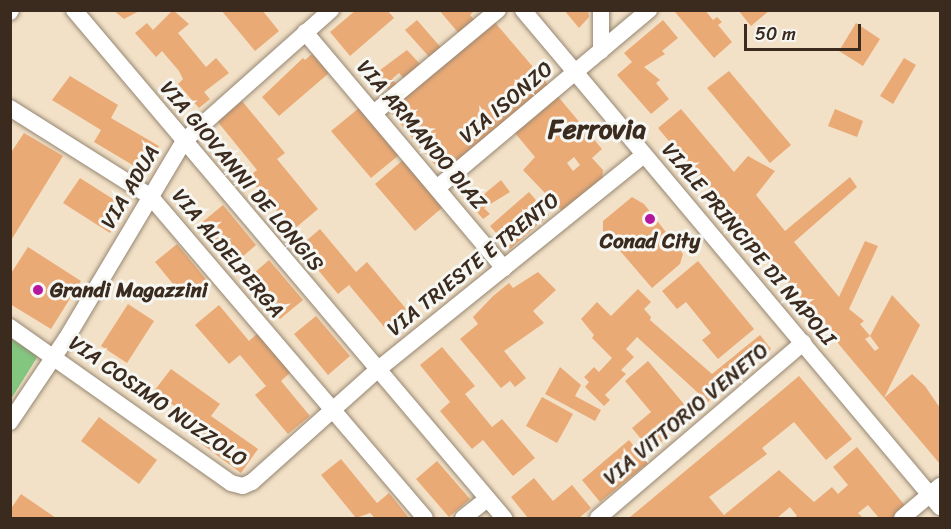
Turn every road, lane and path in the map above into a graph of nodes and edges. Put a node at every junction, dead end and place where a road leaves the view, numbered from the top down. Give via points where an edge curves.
1 (74, 10) edge
2 (331, 10) edge
3 (498, 10) edge
4 (523, 10) edge
5 (601, 10) edge
6 (649, 10) edge
7 (305, 32) junction
8 (601, 51) junction
9 (576, 73) junction
10 (10, 108) edge
11 (374, 113) junction
12 (184, 141) junction
13 (644, 155) junction
14 (437, 188) junction
15 (150, 196) junction
16 (504, 267) junction
17 (10, 327) edge
18 (803, 344) junction
19 (54, 357) junction
20 (376, 371) junction
21 (332, 411) junction
22 (10, 423) edge
23 (937, 496) edge
24 (487, 499) junction
25 (425, 519) edge
26 (463, 519) edge
27 (504, 519) edge
28 (598, 519) edge
29 (902, 519) edge

1 - 12 street, VIA GIOVANNI DE LONGIS
2 - 7 street, VIA ADUA
3 - 11 street
4 - 9 street, VIALE PRINCIPE DI NAPOLI
5 - 8 street
6 - 8 street, VIA ISONZO
7 - 11 street, VIA ARMANDO DIAZ
7 - 12 street, VIA ADUA
8 - 9 street, VIA ISONZO
9 - 13 street, VIALE PRINCIPE DI NAPOLI
9 - 14 street, VIA ISONZO
10 - 15 street, VIA ALDELPERGA
11 - 14 street, VIA ARMANDO DIAZ
12 - 15 street, VIA ADUA
12 - 20 street, VIA GIOVANNI DE LONGIS
13 - 16 street, VIA TRIESTE E TRENTO
13 - 18 street, VIALE PRINCIPE DI NAPOLI
14 - 16 street, VIA ARMANDO DIAZ
15 - 19 street, VIA ADUA
15 - 21 street, VIA ALDELPERGA
16 - 20 street, VIA TRIESTE E TRENTO
17 - 19 street, VIA COSIMO NUZZOLO
18 - 23 street, VIALE PRINCIPE DI NAPOLI
18 - 28 street, VIA VITTORIO VENETO
19 - 21 street, VIA COSIMO NUZZOLO via 231,483 243,486
19 - 22 street, VIA ADUA
20 - 21 street, VIA TRIESTE E TRENTO
20 - 24 street, VIA GIOVANNI DE LONGIS
21 - 25 street, VIA ALDELPERGA
23 - 29 street
24 - 26 street
24 - 27 street, VIA GIOVANNI DE LONGIS

